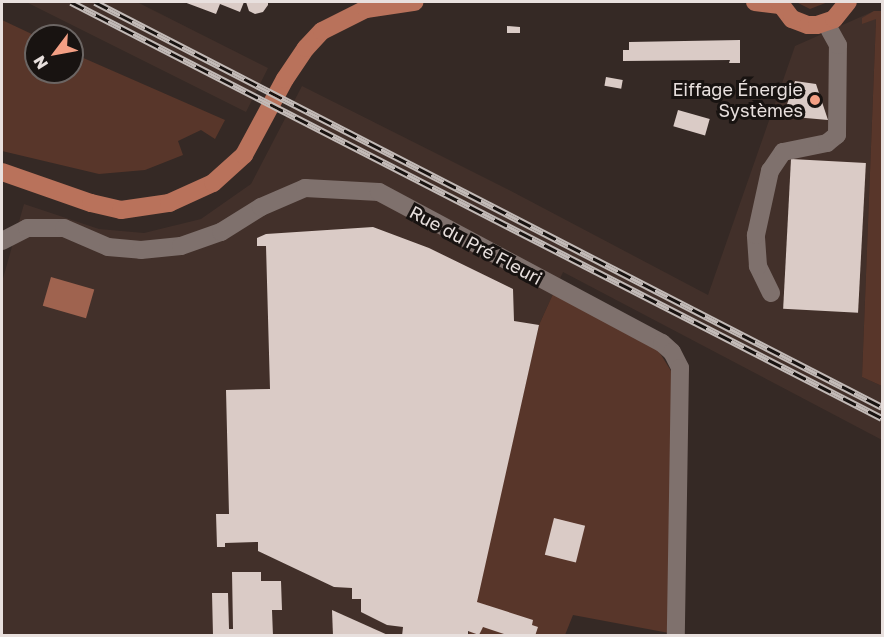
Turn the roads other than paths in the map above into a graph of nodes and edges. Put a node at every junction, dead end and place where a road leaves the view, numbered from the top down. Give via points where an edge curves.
1 (414, 2) edge
2 (755, 2) edge
3 (848, 2) edge
4 (780, 3) edge
5 (826, 23) junction
6 (2, 172) edge
7 (2, 241) edge
8 (771, 293) dead end
9 (676, 636) edge

1 - 6 main road via 366,9 322,31 285,79 244,155 213,183 170,203 121,210
2 - 4 main road
3 - 5 main road via 841,13
4 - 5 main road via 785,13 800,23
5 - 8 street via 838,45 837,135 827,143 783,152 770,171 756,235 758,266
7 - 9 street, Rue du Pré Fleuri via 27,228 64,228 108,247 141,250 181,246 221,232 261,207 305,188 380,192 662,343 680,368

